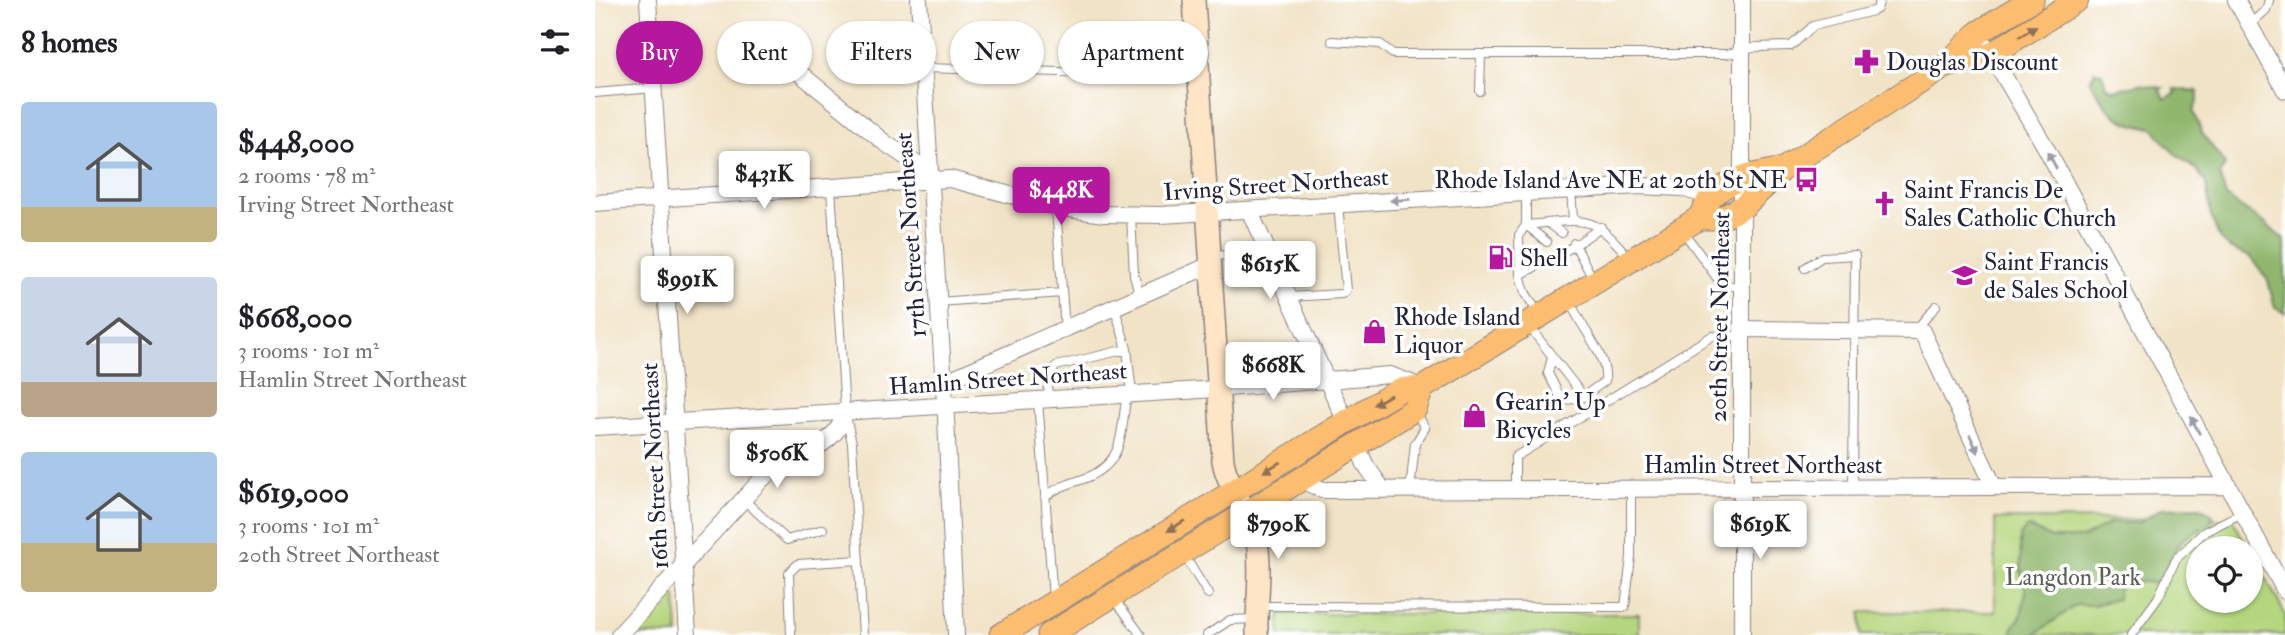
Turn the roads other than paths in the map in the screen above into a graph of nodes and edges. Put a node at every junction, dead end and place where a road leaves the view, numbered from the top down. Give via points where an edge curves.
1 (648, 0) edge
2 (919, 0) edge
3 (1194, 0) edge
4 (1742, 0) edge
5 (1880, 0) edge
6 (2077, 0) edge
7 (2236, 0) edge
8 (2269, 0) edge
9 (2023, 2) edge
10 (920, 21) edge
11 (1195, 21) edge
12 (2249, 25) junction
13 (1979, 32) junction
14 (1332, 41) dead end
15 (1742, 52) junction
16 (1992, 54) junction
17 (1481, 55) junction
18 (1944, 67) junction
19 (936, 68) edge
20 (1058, 72) edge
21 (812, 83) edge
22 (924, 84) edge
23 (1199, 84) edge
24 (654, 88) junction
25 (2285, 90) edge
26 (1480, 91) dead end
27 (595, 93) edge
28 (1783, 169) junction
29 (1744, 177) junction
30 (930, 181) junction
31 (831, 188) junction
32 (1571, 189) junction
33 (1526, 192) junction
34 (1711, 197) junction
35 (662, 199) junction
36 (595, 203) edge
37 (1338, 204) junction
38 (1744, 205) junction
39 (1056, 207) junction
40 (1249, 210) junction
41 (1207, 213) junction
42 (1131, 215) junction
43 (1573, 220) junction
44 (1548, 223) junction
45 (1690, 224) junction
46 (1527, 225) junction
47 (1601, 227) junction
48 (1562, 233) dead end
49 (1547, 242) dead end
50 (1265, 245) junction
51 (1571, 246) junction
52 (1630, 260) junction
53 (1210, 261) junction
54 (1805, 268) dead end
55 (1520, 275) junction
56 (1594, 282) junction
57 (1743, 287) junction
58 (1062, 292) junction
59 (1140, 297) junction
60 (1289, 297) junction
61 (1569, 299) junction
62 (939, 302) junction
63 (1936, 306) dead end
64 (1115, 309) junction
65 (1533, 320) junction
66 (1857, 331) junction
67 (1922, 331) junction
68 (1065, 332) junction
69 (1742, 333) junction
70 (1127, 349) junction
71 (1552, 357) junction
72 (1326, 379) junction
73 (944, 382) junction
74 (1218, 389) junction
75 (1129, 394) junction
76 (1584, 397) junction
77 (1044, 399) junction
78 (1418, 399) junction
79 (945, 405) junction
80 (845, 412) junction
81 (675, 422) junction
82 (1346, 422) junction
83 (595, 427) edge
84 (1358, 446) junction
85 (1303, 480) junction
86 (2226, 486) junction
87 (1994, 487) junction
88 (1631, 488) junction
89 (1741, 488) junction
90 (1853, 488) junction
91 (1234, 489) junction
92 (1410, 489) junction
93 (1515, 489) junction
94 (1383, 490) junction
95 (1045, 497) junction
96 (743, 499) junction
97 (1246, 512) junction
98 (2242, 513) junction
99 (823, 529) dead end
100 (1183, 552) junction
101 (859, 560) junction
102 (683, 565) junction
103 (2285, 591) edge
104 (1208, 594) dead end
105 (1113, 596) junction
106 (1053, 603) junction
107 (1257, 620) edge
108 (619, 635) edge
109 (688, 635) edge
110 (791, 635) edge
111 (863, 635) edge
112 (956, 635) edge
113 (1001, 635) edge
114 (1049, 635) edge
115 (1141, 635) edge
116 (1207, 635) edge
117 (1742, 635) edge
118 (2131, 635) edge

1 - 24 street, 16th Street Northeast
2 - 10 street, 17th Street Northeast
3 - 11 main road
4 - 15 street, 20th Street Northeast
5 - 15 lane via 1873,11 1813,26 1791,46
16 -> 6 main road
7 - 12 street
8 - 12 lane via 2266,10
9 - 13 main road
12 - 25 street
13 - 16 street
13 - 18 main road
14 - 17 lane via 1380,44 1393,54
15 - 17 lane
15 - 29 street, 20th Street Northeast
16 - 18 main road
86 -> 16 street
17 - 26 lane
18 - 28 main road
19 - 20 lane
21 - 30 street via 918,165
22 - 30 street, 17th Street Northeast
23 - 41 main road
24 - 27 lane
24 - 35 street, 16th Street Northeast
28 - 29 main road
28 - 38 main road
29 - 34 main road
29 - 38 street, 20th Street Northeast
30 - 31 street, Irving Street Northeast
30 - 39 street, Irving Street Northeast via 954,180
30 - 62 street, 17th Street Northeast
31 - 35 street, Irving Street Northeast
31 - 80 lane
32 - 33 street, Irving Street Northeast
32 - 34 street, Irving Street Northeast via 1658,185
32 - 43 lane
33 -> 37 street, Irving Street Northeast
33 - 46 lane
34 - 45 main road
35 - 36 street, Irving Street Northeast
35 - 81 street, 16th Street Northeast
37 - 40 street, Irving Street Northeast
37 - 60 lane via 1346,290
38 - 45 main road via 1722,218
38 - 57 street, 20th Street Northeast
39 - 42 street, Irving Street Northeast
39 - 58 lane
40 - 41 street, Irving Street Northeast
40 - 50 street
41 - 42 street, Irving Street Northeast
41 - 53 main road
42 - 59 lane via 1133,275
43 - 44 lane
43 - 47 lane
44 - 46 lane
44 - 48 lane
45 - 52 main road
45 - 57 lane via 1722,285
46 - 49 lane
46 - 55 lane via 1519,235
47 - 51 lane
47 - 52 lane
50 - 53 lane
50 - 60 street
51 - 55 lane
51 - 56 lane
52 - 56 main road
53 - 59 street
53 - 74 main road
54 - 66 lane via 1822,257 1855,255
55 - 65 lane
56 - 61 main road
57 - 69 street, 20th Street Northeast
58 - 62 lane
58 - 68 lane
59 - 64 street
60 - 72 street
61 - 65 main road
61 - 76 lane via 1606,372 1601,386
62 - 73 street, 17th Street Northeast
63 - 67 lane via 1920,325
64 - 68 street
64 - 70 lane
65 - 71 lane
65 - 78 main road
66 - 67 street
66 - 69 street
66 - 90 lane
67 -> 87 street
68 - 73 street
69 - 89 street, 20th Street Northeast
69 - 93 lane via 1712,336 1515,457
70 - 75 lane
70 - 77 lane via 1056,366 1046,377
71 - 76 lane
71 - 76 lane via 1548,373 1559,395 1566,400
72 - 74 street, Hamlin Street Northeast
72 - 78 street, Hamlin Street Northeast via 1390,375
72 - 82 street
73 - 79 street, 17th Street Northeast
74 - 75 street, Hamlin Street Northeast
74 - 91 main road via 1223,461
75 - 77 street, Hamlin Street Northeast
75 - 95 lane via 1115,458 1106,469 1059,486
77 - 79 street, Hamlin Street Northeast
77 - 95 lane
78 -> 82 main road via 1400,390
78 - 84 main road
78 - 92 lane via 1425,428 1415,444
79 - 80 street, Hamlin Street Northeast
79 - 112 street, 17th Street Northeast
80 - 81 street, Hamlin Street Northeast
80 - 96 street via 842,426 832,436 780,465
80 - 101 lane via 852,443
81 - 83 street, Hamlin Street Northeast
81 - 102 street, 16th Street Northeast
82 -> 91 main road
84 - 85 main road
84 - 94 street
85 - 94 street, Hamlin Street Northeast via 1322,490
85 - 97 main road
86 - 87 street, Hamlin Street Northeast
86 - 98 street
87 - 90 street, Hamlin Street Northeast
88 - 89 street, Hamlin Street Northeast
88 - 93 street, Hamlin Street Northeast
88 - 107 lane via 1625,607
89 - 90 street, Hamlin Street Northeast
89 - 117 street, 20th Street Northeast
91 - 97 main road
91 -> 106 main road
92 - 93 street, Hamlin Street Northeast
92 - 94 street, Hamlin Street Northeast
95 - 106 lane
96 - 99 lane via 787,540
96 - 102 street
97 - 100 main road
97 - 107 main road via 1257,542
98 - 103 street
98 - 118 lane via 2204,532 2176,559 2158,598
100 - 104 lane
100 - 105 main road
101 - 110 lane via 798,564 789,573
101 - 111 lane
102 - 108 street
102 - 109 street, 16th Street Northeast
105 - 114 main road via 1072,628
105 - 115 lane
106 - 113 main road
107 - 116 lane via 1230,620

